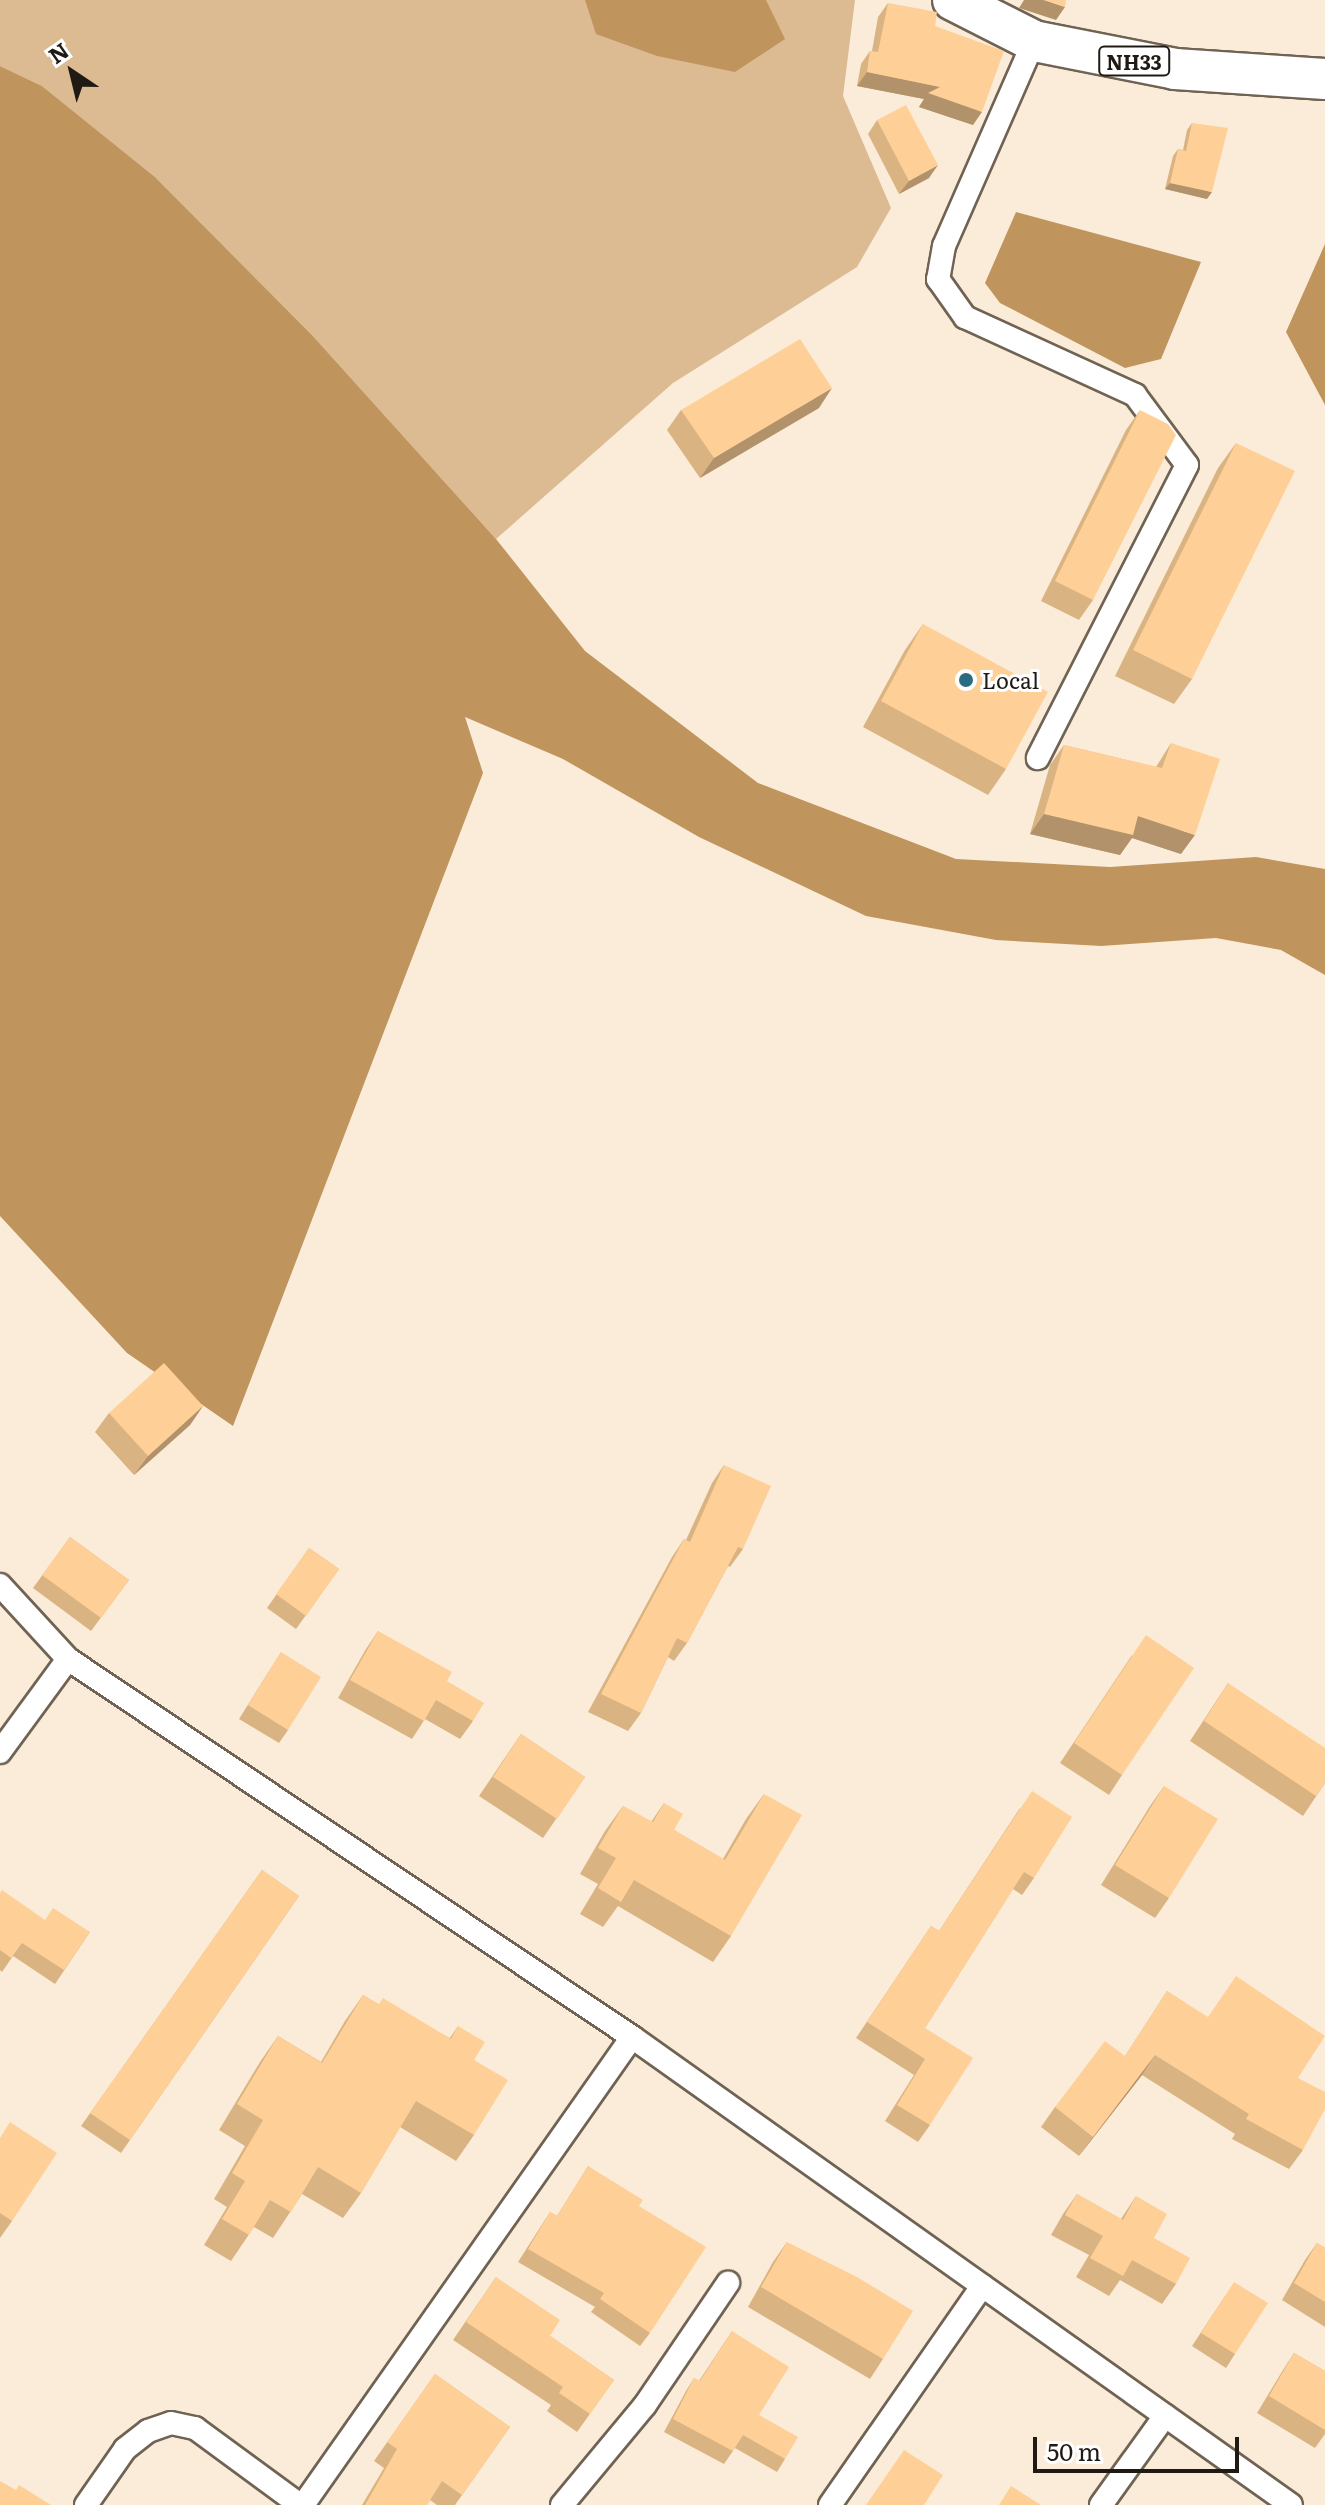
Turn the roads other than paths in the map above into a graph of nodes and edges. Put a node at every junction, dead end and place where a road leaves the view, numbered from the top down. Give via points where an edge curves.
1 (953, 0) edge
2 (1034, 41) junction
3 (1325, 79) edge
4 (1038, 758) dead end
5 (0, 1585) edge
6 (68, 1659) junction
7 (0, 1752) edge
8 (632, 2037) junction
9 (728, 2283) dead end
10 (982, 2286) junction
11 (1165, 2416) junction
12 (86, 2505) edge
13 (302, 2505) edge
14 (562, 2505) edge
15 (830, 2505) edge
16 (1101, 2505) edge
17 (1291, 2505) edge

1 - 2 highway, NH33
2 - 3 highway, NH33 via 1175,69
2 - 4 street via 944,246 938,279 965,317 1135,395 1187,465
5 - 6 street
6 - 7 street
6 - 8 street
8 - 10 street
8 - 13 street
9 - 14 street via 645,2405
10 - 11 street
10 - 15 street
11 - 16 street
11 - 17 street
12 - 13 street via 125,2449 148,2431 171,2423 195,2428

